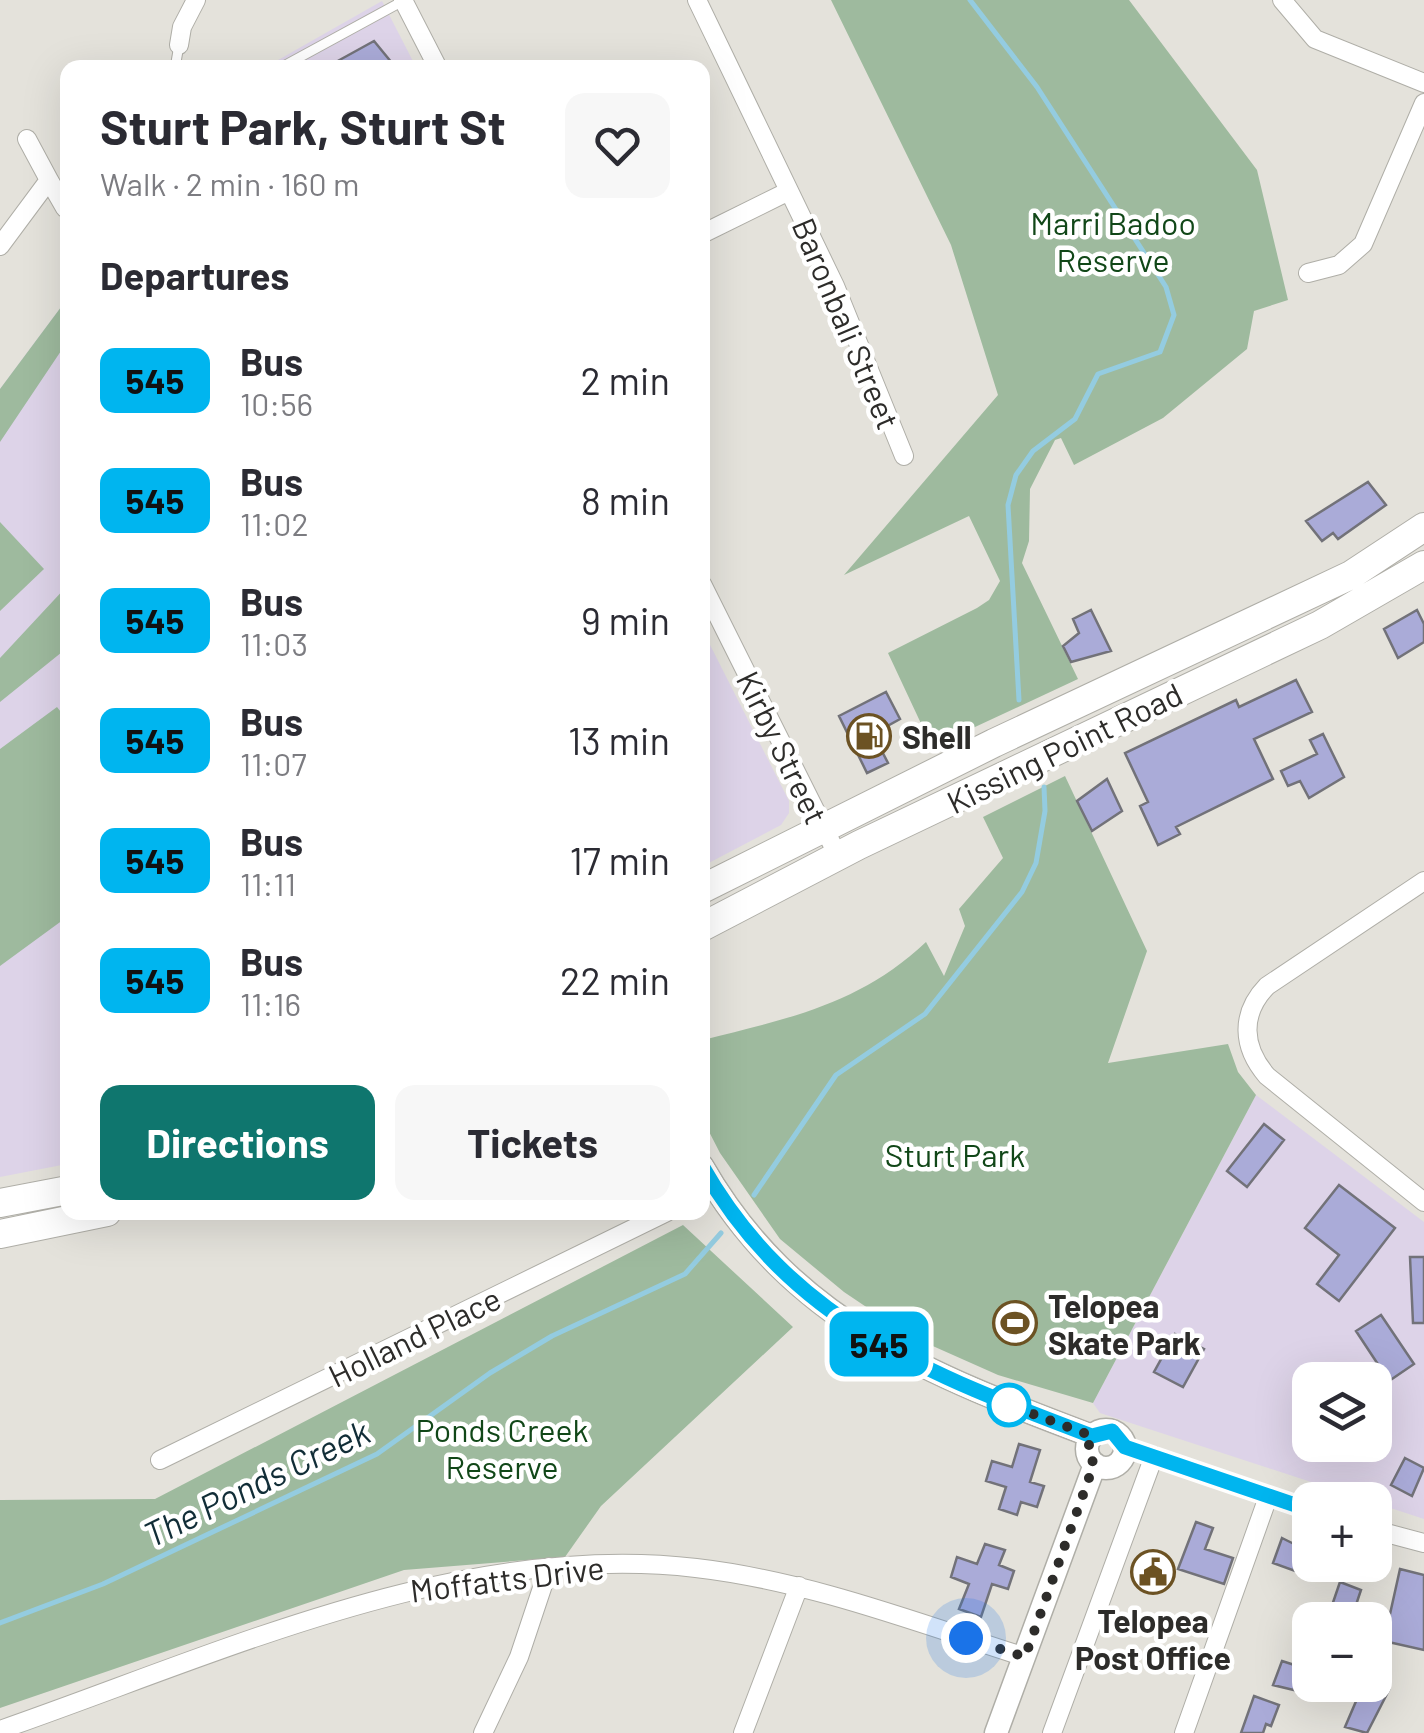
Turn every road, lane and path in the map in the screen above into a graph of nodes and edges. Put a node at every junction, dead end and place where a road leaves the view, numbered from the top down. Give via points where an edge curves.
1 (196, 0) edge
2 (403, 0) edge
3 (697, 0) edge
4 (1282, 0) edge
5 (179, 45) joint
6 (176, 60) edge
7 (294, 60) edge
8 (434, 60) edge
9 (1424, 83) edge
10 (1424, 103) edge
11 (28, 139) dead end
12 (50, 180) junction
13 (788, 191) junction
14 (60, 198) edge
15 (710, 230) edge
16 (0, 246) edge
17 (1308, 272) dead end
18 (904, 456) dead end
19 (1424, 527) edge
20 (1424, 564) edge
21 (710, 600) edge
22 (823, 827) junction
23 (838, 856) junction
24 (1424, 880) edge
25 (710, 884) edge
26 (710, 923) edge
27 (60, 1192) edge
28 (1420, 1192) edge
29 (710, 1193) edge
30 (0, 1203) edge
31 (68, 1220) edge
32 (651, 1220) edge
33 (0, 1234) edge
34 (1092, 1436) junction
35 (1125, 1447) junction
36 (1154, 1456) junction
37 (160, 1460) dead end
38 (1094, 1464) junction
39 (1268, 1497) junction
40 (1292, 1504) edge
41 (1392, 1535) edge
42 (1424, 1543) edge
43 (548, 1567) junction
44 (799, 1586) junction
45 (1025, 1657) junction
46 (0, 1730) edge
47 (483, 1733) edge
48 (743, 1733) edge
49 (996, 1733) edge
50 (1052, 1733) edge
51 (1184, 1733) edge

1 - 5 street
2 - 7 lane
2 - 8 street
3 - 13 street, Baronbali Street
4 - 9 street via 1315,39
5 - 6 lane
10 - 17 street via 1363,244 1339,265
11 - 12 street
12 - 14 street
12 - 16 street
13 - 15 street, Baronbali Street
13 - 18 street, Baronbali Street via 836,286
19 - 22 main road, Kissing Point Road via 1351,574
20 - 23 main road, Kissing Point Road via 1320,626
21 - 22 street, Kirby Street
22 - 23 street, Kirby Street
22 - 25 main road, Kissing Point Road
23 - 26 main road, Kissing Point Road
24 - 28 street via 1267,986 1250,1006 1246,1031 1253,1058 1267,1076
27 - 30 main road
29 - 34 street via 772,1258 861,1333 936,1375
31 - 33 main road
32 - 37 street, Holland Place
34 - 35 street via 1112,1431
34 - 38 street via 1087,1451
35 - 36 street
35 - 38 street via 1116,1465
36 - 39 street
36 - 50 street
38 - 45 street
39 - 40 street
39 - 51 street
41 - 42 street
43 - 44 street, Moffatts Drive via 697,1568
43 - 46 street, Moffatts Drive via 398,1591
43 - 47 street via 520,1656
44 - 45 street, Moffatts Drive
44 - 48 street
45 - 49 street

